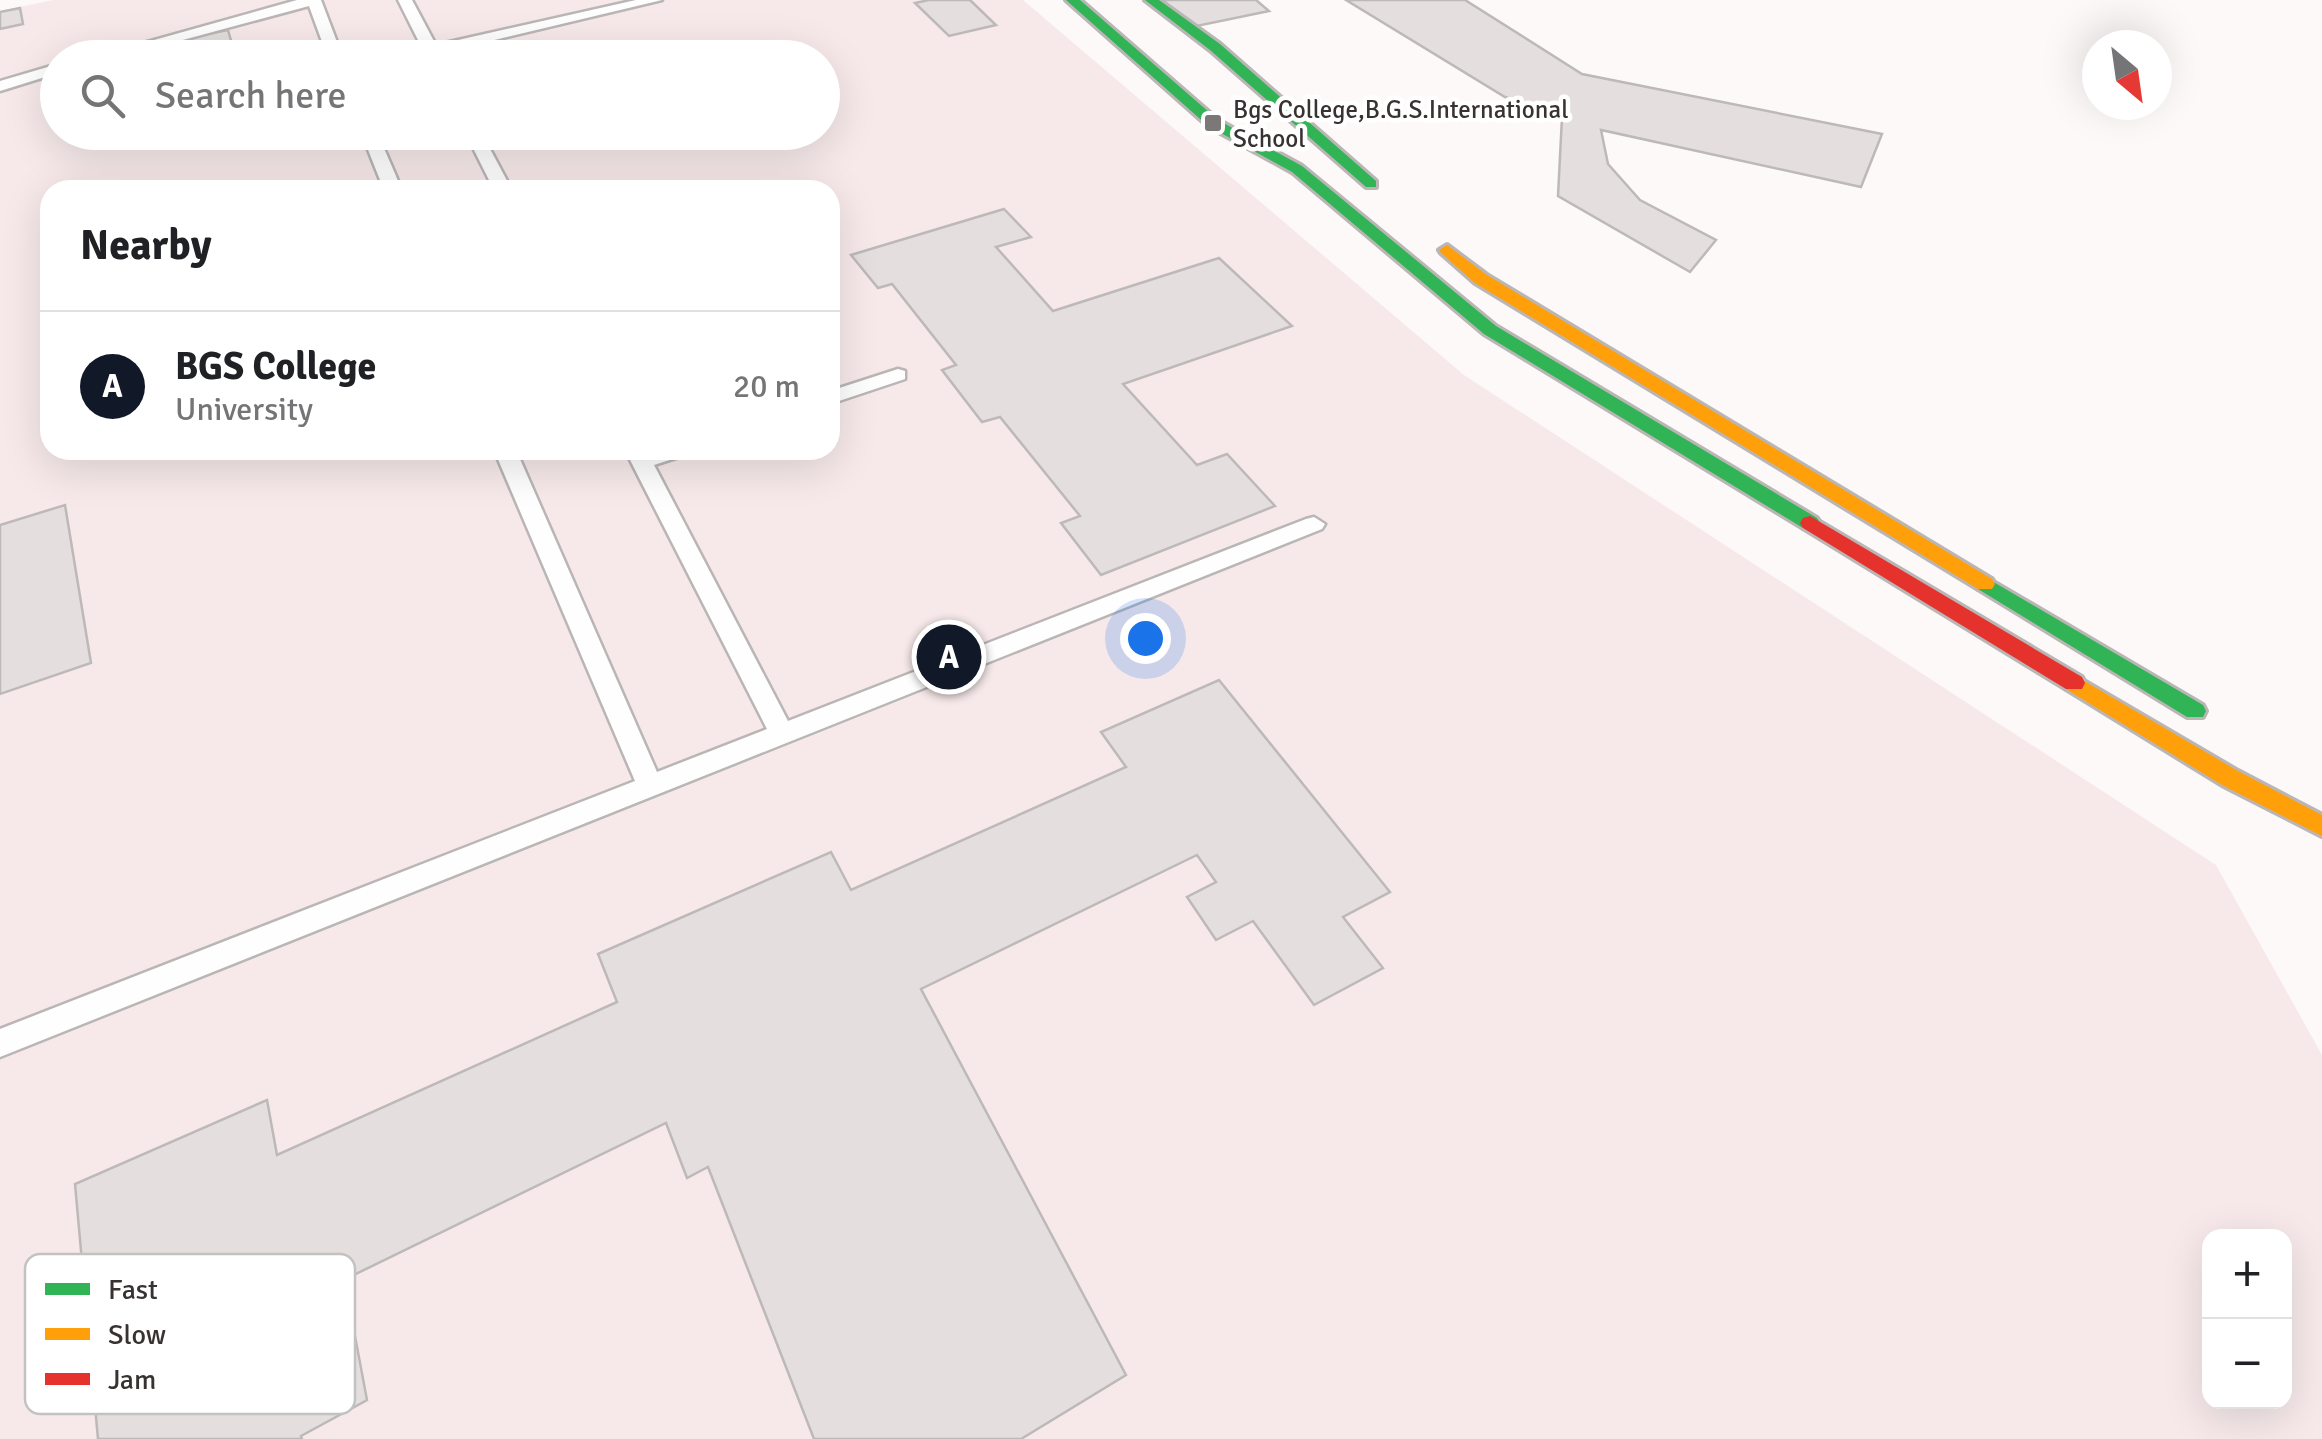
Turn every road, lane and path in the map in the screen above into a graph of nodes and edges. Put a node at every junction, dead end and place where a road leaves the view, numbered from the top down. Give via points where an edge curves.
1 (314, 0) edge
2 (405, 0) edge
3 (655, 0) edge
4 (1072, 0) edge
5 (1151, 0) edge
6 (164, 40) edge
7 (329, 40) edge
8 (426, 40) edge
9 (491, 40) edge
10 (40, 74) edge
11 (0, 86) edge
12 (377, 150) edge
13 (482, 150) edge
14 (390, 180) edge
15 (498, 180) edge
16 (1383, 194) dead end
17 (1425, 230) dead end
18 (898, 375) dead end
19 (840, 395) edge
20 (1688, 402) junction
21 (1648, 425) junction
22 (509, 460) edge
23 (641, 460) edge
24 (1314, 524) dead end
25 (2212, 722) dead end
26 (782, 734) junction
27 (650, 786) junction
28 (2322, 826) edge
29 (0, 1043) edge

1 - 6 lane
1 - 7 lane
2 - 8 lane
3 - 9 lane
4 - 21 street via 1213,123 1297,170 1490,330
5 - 16 street
10 - 11 lane
12 - 14 lane
13 - 15 lane
17 - 20 street via 1480,279
18 - 19 lane
20 - 21 street
20 - 25 street
21 - 28 street via 2230,778
22 - 27 lane
23 - 26 lane
24 - 26 lane
26 - 27 lane
27 - 29 lane

